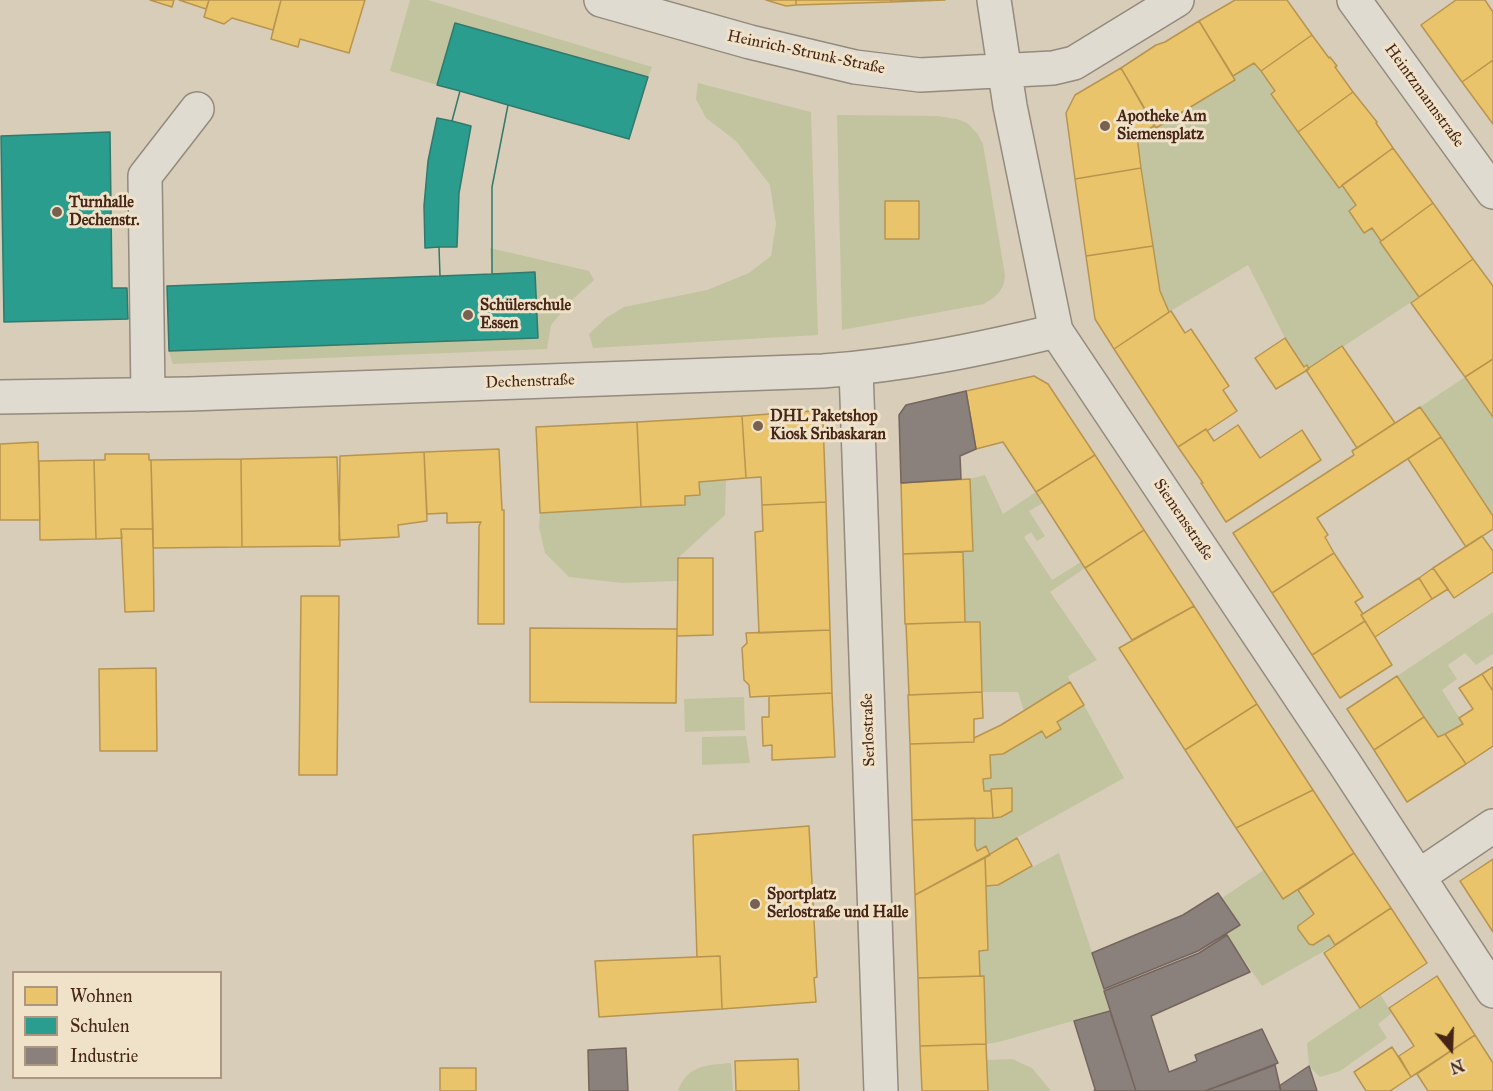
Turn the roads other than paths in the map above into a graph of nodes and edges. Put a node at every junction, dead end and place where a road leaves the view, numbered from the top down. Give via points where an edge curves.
1 (601, 0) edge
2 (994, 0) edge
3 (1177, 0) edge
4 (1354, 0) edge
5 (1004, 71) junction
6 (197, 109) dead end
7 (1493, 192) edge
8 (1056, 331) junction
9 (856, 369) junction
10 (148, 395) junction
11 (0, 398) edge
12 (1493, 826) edge
13 (1419, 876) junction
14 (1493, 991) edge
15 (881, 1091) edge

1 - 5 street, Heinrich-Strunk-Straße via 855,67 920,75
2 - 5 street, Siemensstraße
3 - 5 street, Heinrich-Strunk-Straße via 1074,63
4 - 7 street, Heintzmannstraße
5 - 8 street, Siemensstraße
6 - 10 street via 145,176
8 - 9 street, Dechenstraße via 951,356
8 - 13 street, Siemensstraße
9 - 10 street, Dechenstraße
9 - 15 street, Serlostraße
10 - 11 street, Dechenstraße
12 - 13 street
13 - 14 street, Siemensstraße

